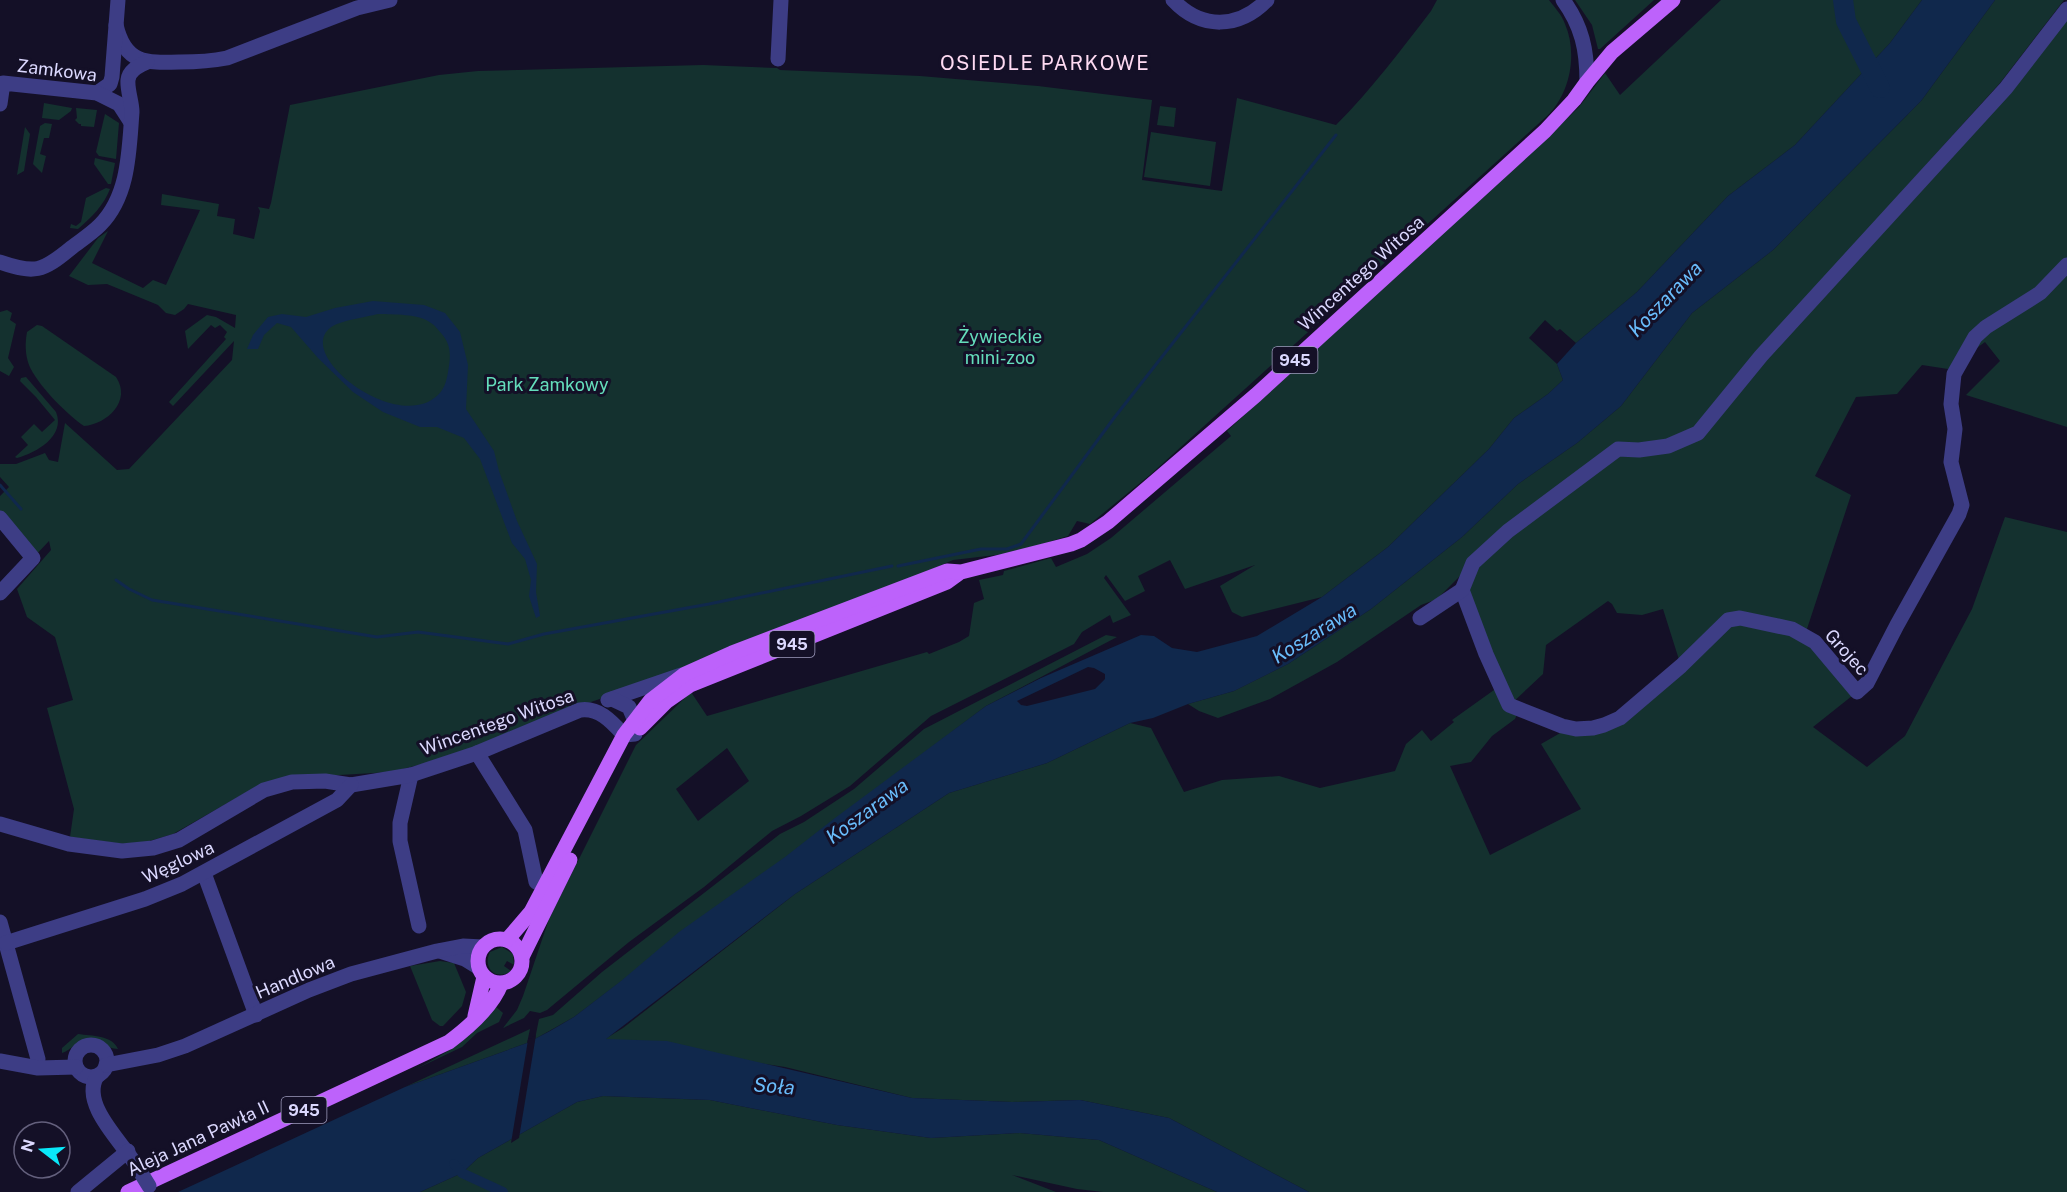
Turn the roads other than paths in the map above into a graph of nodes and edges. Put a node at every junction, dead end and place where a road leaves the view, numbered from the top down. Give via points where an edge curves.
1 (118, 0) edge
2 (390, 0) edge
3 (781, 0) edge
4 (1173, 0) edge
5 (1267, 0) edge
6 (1563, 0) edge
7 (1673, 0) edge
8 (2067, 9) edge
9 (116, 25) junction
10 (778, 59) dead end
11 (147, 62) junction
12 (1587, 81) junction
13 (97, 93) junction
14 (0, 104) edge
15 (130, 121) junction
16 (0, 262) edge
17 (2067, 265) edge
18 (0, 518) edge
19 (961, 572) junction
20 (1462, 590) junction
21 (0, 593) edge
22 (1420, 618) dead end
23 (685, 674) junction
24 (612, 699) junction
25 (580, 710) junction
26 (631, 730) junction
27 (477, 753) junction
28 (411, 775) junction
29 (351, 786) junction
30 (0, 824) edge
31 (204, 873) junction
32 (536, 882) dead end
33 (0, 922) edge
34 (419, 926) dead end
35 (507, 940) junction
36 (6, 943) junction
37 (483, 947) junction
38 (437, 951) junction
39 (522, 957) junction
40 (481, 972) junction
41 (501, 984) junction
42 (256, 1015) junction
43 (474, 1019) junction
44 (38, 1059) junction
45 (0, 1061) edge
46 (19, 1064) junction
47 (76, 1065) junction
48 (103, 1065) junction
49 (106, 1126) junction
50 (128, 1151) junction
51 (150, 1189) edge
52 (78, 1192) edge
53 (128, 1192) edge

1 - 9 street
2 - 11 street via 357,8 227,58
3 - 10 street
4 - 5 street via 1198,18 1229,22 1255,12
6 - 12 street via 1582,33
7 - 12 main road, Wincentego Witosa / 945 via 1612,52
8 - 20 street via 2006,88 1761,356 1698,433 1668,446 1618,449 1516,524 1473,563
9 - 11 street via 127,52
9 - 13 street via 112,77 110,84
11 - 15 street via 137,67 128,80
12 - 19 main road, Wincentego Witosa / 945 via 1574,100 1527,147 1256,395 1108,522 1071,544
13 - 14 street, Zamkowa via 3,83
13 - 15 street, Zamkowa via 119,104
15 - 16 street via 130,148 120,190 100,225 46,266 31,271
17 - 20 street, Grojec via 2040,293 1986,327 1954,374 1951,462 1962,505 1867,683 1857,692 1815,642 1792,629 1740,618 1728,620 1620,718 1593,728 1562,726 1509,705
18 - 21 street via 33,558
19 - 23 main road, Wincentego Witosa / 945 via 938,575
19 - 26 main road, Wincentego Witosa / 945 via 947,582 690,685
20 - 22 street
23 - 24 street
23 - 26 main road, Wincentego Witosa / 945 via 650,701
24 - 25 street
24 - 26 street via 629,707
25 - 26 street, Wincentego Witosa via 592,709
25 - 27 street, Wincentego Witosa
26 - 35 main road, 945 via 531,912
26 - 39 main road, 945
27 - 28 street, Wincentego Witosa
27 - 32 street via 525,830
28 - 29 street, Wincentego Witosa
28 - 34 street via 399,841
29 - 30 street, Wincentego Witosa via 325,781 279,785 239,803 179,840 138,850 69,843
29 - 31 street, Węglowa via 329,805
31 - 36 street, Węglowa via 145,899
31 - 42 street
33 - 36 street
35 - 37 main road via 494,940
35 - 39 main road
36 - 44 street
37 - 38 street, Handlowa
37 - 40 main road via 479,953
38 - 40 street via 460,957
38 - 42 street, Handlowa via 351,974
39 - 41 main road, 945 via 515,978
40 - 41 main road
40 - 43 main road
41 - 43 main road, Aleja Jana Pawła II / 945 via 492,1001
42 - 48 street, Handlowa via 158,1055
43 - 53 main road, Aleja Jana Pawła II / 945 via 439,1048
44 - 46 street
44 - 47 street
45 - 46 street
46 - 47 street via 38,1068
47 - 48 street via 88,1077
47 - 48 street via 81,1047 86,1045 97,1046
47 - 49 street via 86,1106
48 - 49 street via 92,1091
49 - 50 street
50 - 51 street, bridge
50 - 52 street

